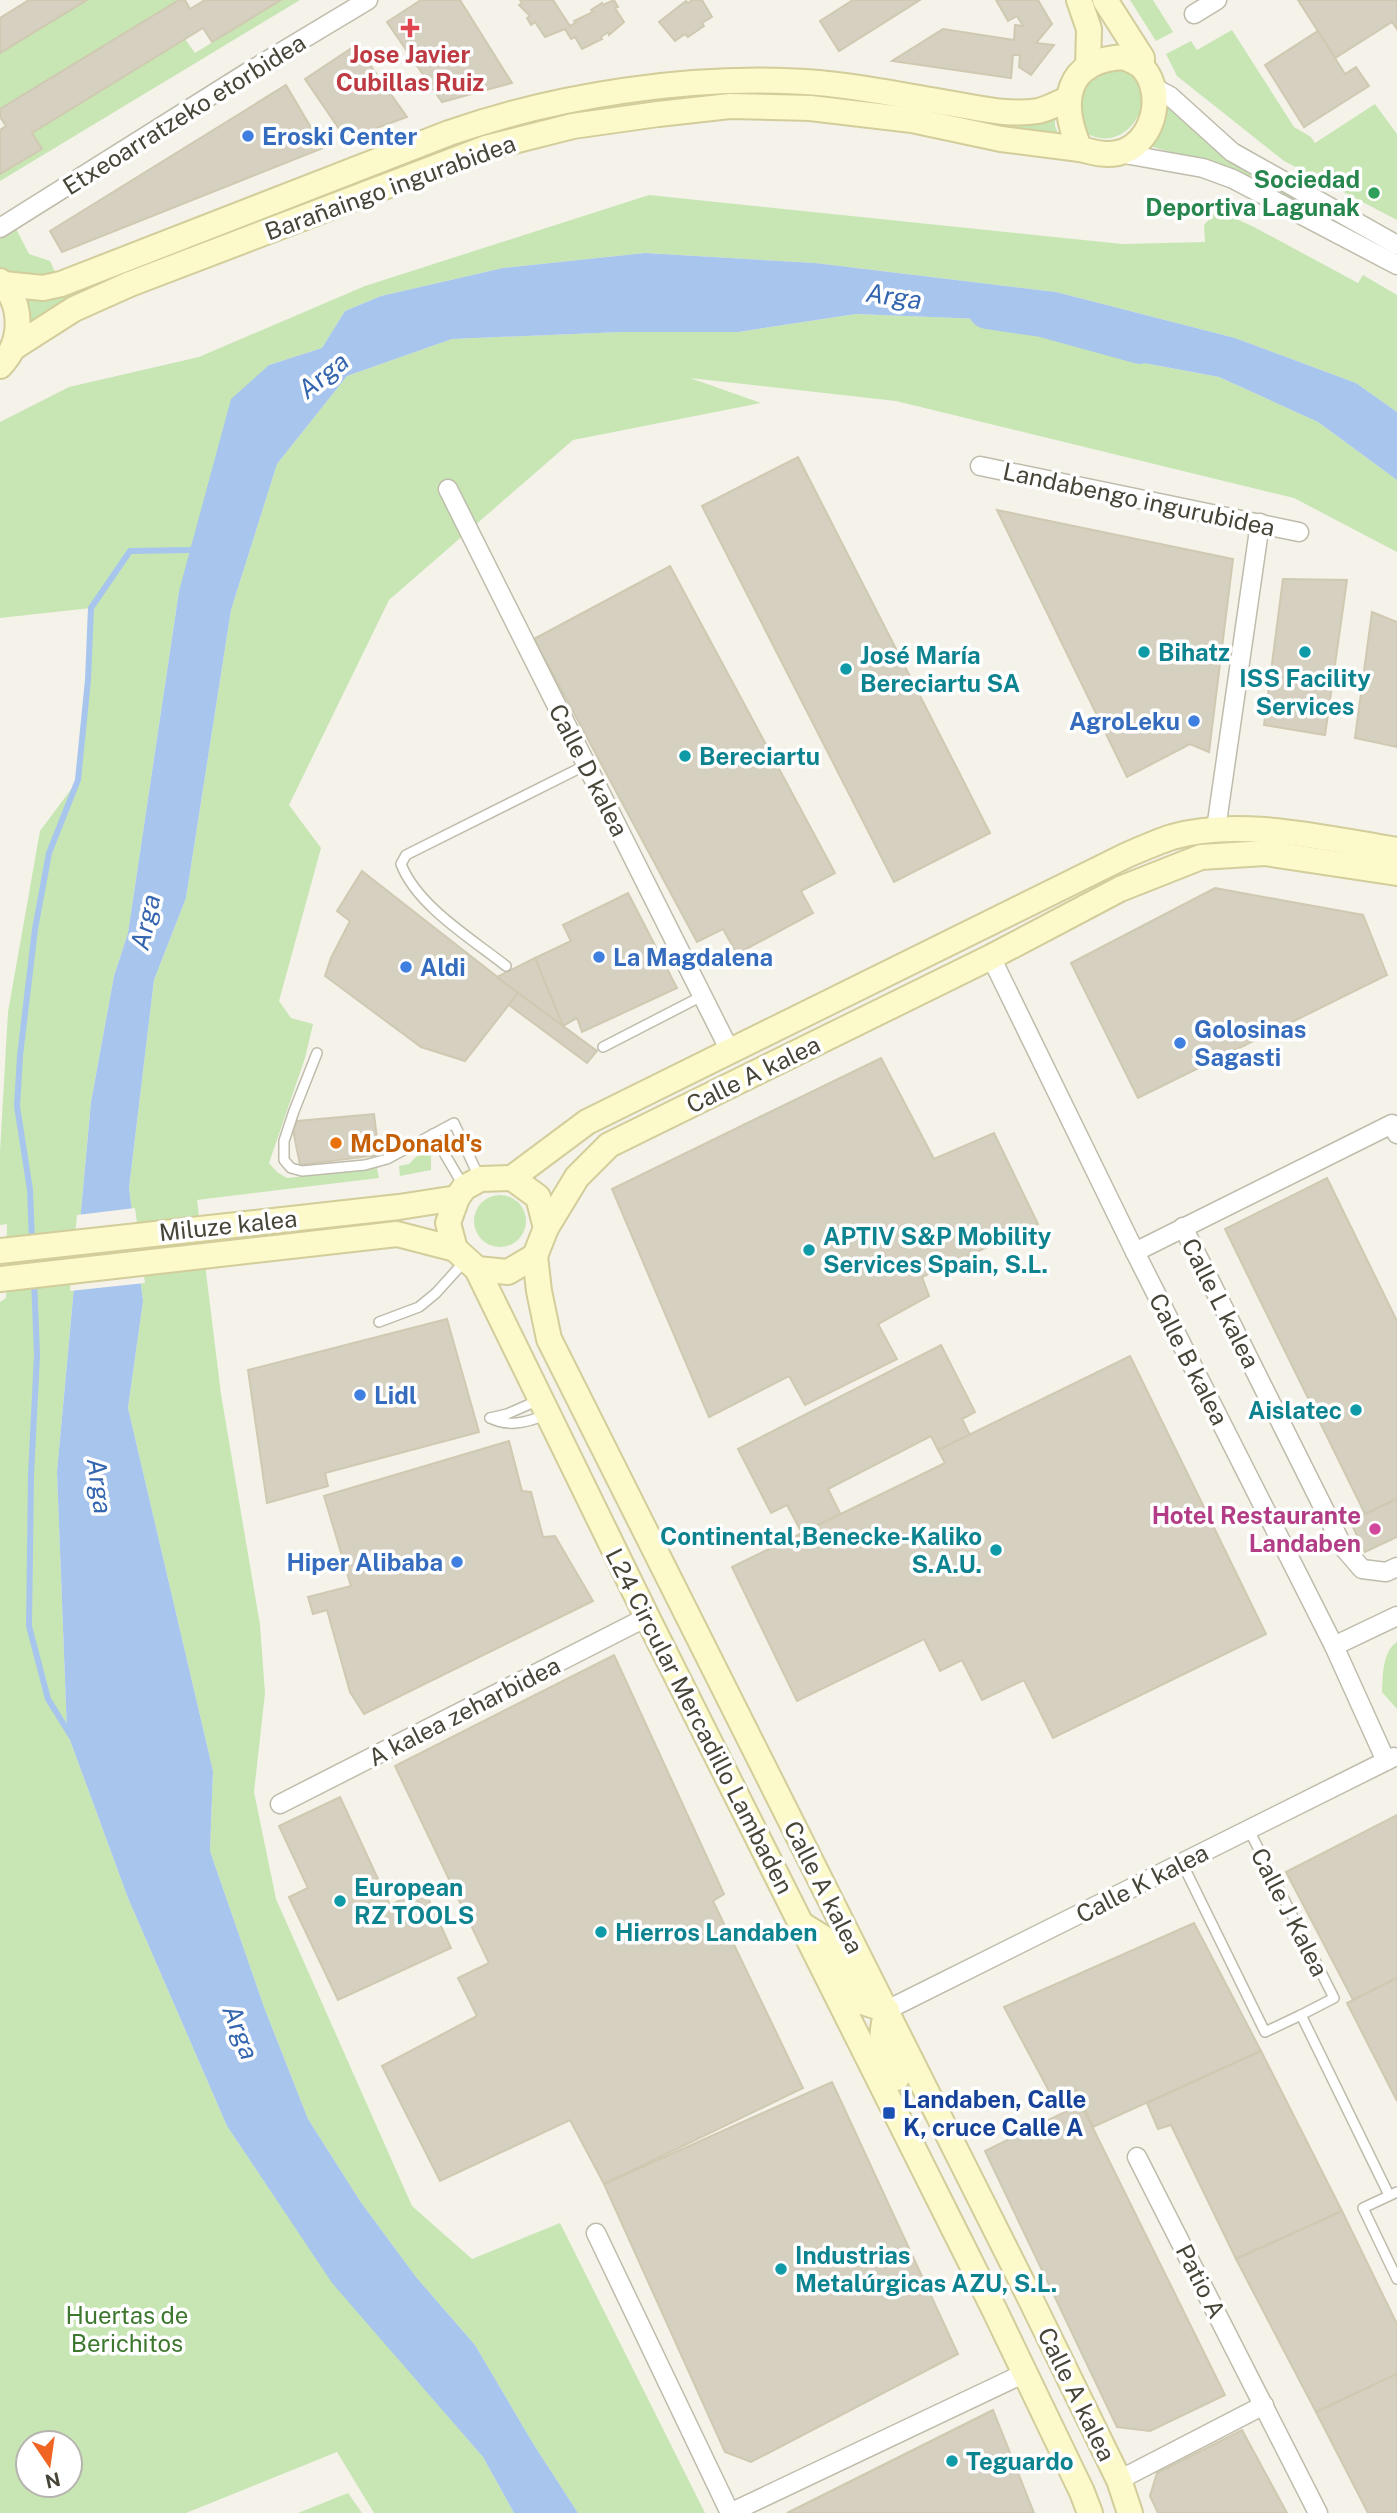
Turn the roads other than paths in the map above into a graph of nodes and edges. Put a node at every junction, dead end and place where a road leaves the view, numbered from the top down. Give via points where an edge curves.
1 (368, 0) edge
2 (1079, 0) edge
3 (1105, 0) edge
4 (1217, 0) edge
5 (1194, 15) dead end
6 (1088, 67) junction
7 (1147, 76) junction
8 (1068, 99) junction
9 (1080, 149) junction
10 (1119, 153) junction
11 (0, 228) edge
12 (1397, 245) edge
13 (1397, 265) edge
14 (2, 283) edge
15 (7, 357) edge
16 (980, 466) dead end
17 (448, 489) dead end
18 (1261, 523) junction
19 (1299, 532) dead end
20 (586, 765) junction
21 (1216, 829) junction
22 (1397, 850) edge
23 (1397, 873) edge
24 (1031, 901) junction
25 (991, 957) junction
26 (506, 966) dead end
27 (893, 970) junction
28 (702, 996) junction
29 (603, 1047) dead end
30 (730, 1051) junction
31 (317, 1053) dead end
32 (433, 1134) junction
33 (1397, 1134) edge
34 (512, 1178) junction
35 (467, 1188) junction
36 (1183, 1227) junction
37 (546, 1228) junction
38 (0, 1251) edge
39 (1135, 1252) junction
40 (535, 1256) junction
41 (466, 1259) junction
42 (0, 1279) edge
43 (379, 1322) dead end
44 (544, 1407) junction
45 (1397, 1567) edge
46 (1397, 1616) edge
47 (647, 1617) junction
48 (1334, 1646) junction
49 (1392, 1759) edge
50 (280, 1804) dead end
51 (1249, 1830) junction
52 (1182, 1863) junction
53 (803, 1926) junction
54 (887, 2010) junction
55 (1301, 2015) junction
56 (908, 2136) junction
57 (1138, 2157) dead end
58 (1393, 2193) edge
59 (596, 2233) dead end
60 (1397, 2279) edge
61 (1025, 2373) junction
62 (1264, 2405) junction
63 (1119, 2480) junction
64 (730, 2513) edge
65 (1090, 2513) edge
66 (1130, 2513) edge
67 (1318, 2513) edge

1 - 11 street, Etxeoarratzeko etorbidea
2 - 6 main road via 1089,29
3 - 7 main road via 1142,58
4 - 5 street
6 - 7 main road via 1105,58 1124,57
6 - 8 main road via 1074,82
7 - 10 main road via 1154,100 1153,121 1138,143
7 - 12 street via 1233,152
8 - 9 main road via 1070,126
8 - 14 main road, Barañaingo ingurabidea via 1040,111 1006,113 805,82 653,88 567,100 490,118 61,284 43,288
9 - 10 main road via 1100,155
9 - 15 main road, Barañaingo ingurabidea via 810,108 730,106 573,126 486,148 130,284 74,309
10 - 13 street via 1203,168 1233,179
14 - 15 main road via 18,315 18,332
16 - 18 street, Landabengo ingurubidea
17 - 20 street, Calle D kalea
18 - 19 street, Landabengo ingurubidea
18 - 21 street
20 - 26 lane via 405,855 401,864 425,901
20 - 28 street, Calle D kalea
21 - 22 main road via 1287,832
21 - 24 main road via 1173,837 1126,855
23 - 25 main road via 1265,853 1201,858 1119,889
24 - 25 main road via 1027,916 995,931
24 - 27 main road, Calle A kalea
25 - 27 main road via 967,945 926,963
25 - 37 main road, Calle A kalea via 609,1145 577,1177
25 - 39 street, Calle B kalea
27 - 30 main road, Calle A kalea
28 - 29 lane
28 - 30 street, Calle D kalea
30 - 34 main road, Calle A kalea via 587,1122
31 - 32 lane via 284,1141 284,1160 291,1168 302,1171 387,1159
32 - 35 lane
32 - 35 lane via 454,1123
33 - 36 street, Calle L kalea via 1392,1124
34 - 35 main road
34 - 37 main road via 538,1197
35 - 38 main road, Miluze kalea via 399,1206
35 - 41 main road via 449,1223
36 - 39 street, Calle L kalea
36 - 45 street, Calle L kalea via 1343,1546 1362,1569 1386,1572
37 - 40 main road
39 - 48 street, Calle B kalea
40 - 41 main road via 508,1272
40 - 54 main road, Calle A kalea via 549,1339
41 - 42 main road, Miluze kalea via 397,1234
41 - 43 lane via 419,1307
41 - 44 main road, L24 Circular Mercadillo Lambaden
44 - 44 lane via 507,1414 490,1418 503,1424 522,1423
44 - 47 main road, L24 Circular Mercadillo Lambaden
46 - 48 street
47 - 50 street, A kalea zeharbidea
47 - 53 main road, L24 Circular Mercadillo Lambaden
48 - 49 street, Calle B kalea
49 - 51 street, Calle K kalea
51 - 52 street, Calle K kalea
51 - 55 lane, Calle J Kalea via 1334,1998
52 - 54 street, Calle K kalea
52 - 55 lane, Calle J Kalea via 1265,2032
53 - 54 main road via 832,1944 859,2001
53 - 56 main road, L24 Circular Mercadillo Lambaden
54 - 56 main road via 880,2036 907,2098
54 - 63 main road, Calle A kalea
55 - 58 lane, Calle J Kalea
56 - 61 main road, L24 Circular Mercadillo Lambaden
57 - 62 street, Patio A
58 - 60 lane, Calle J Kalea via 1363,2208
59 - 64 street
61 - 64 street, Calle A kalea
61 - 65 main road, L24 Circular Mercadillo Lambaden
62 - 63 street
62 - 67 street, Patio A
63 - 66 main road, Calle A kalea

